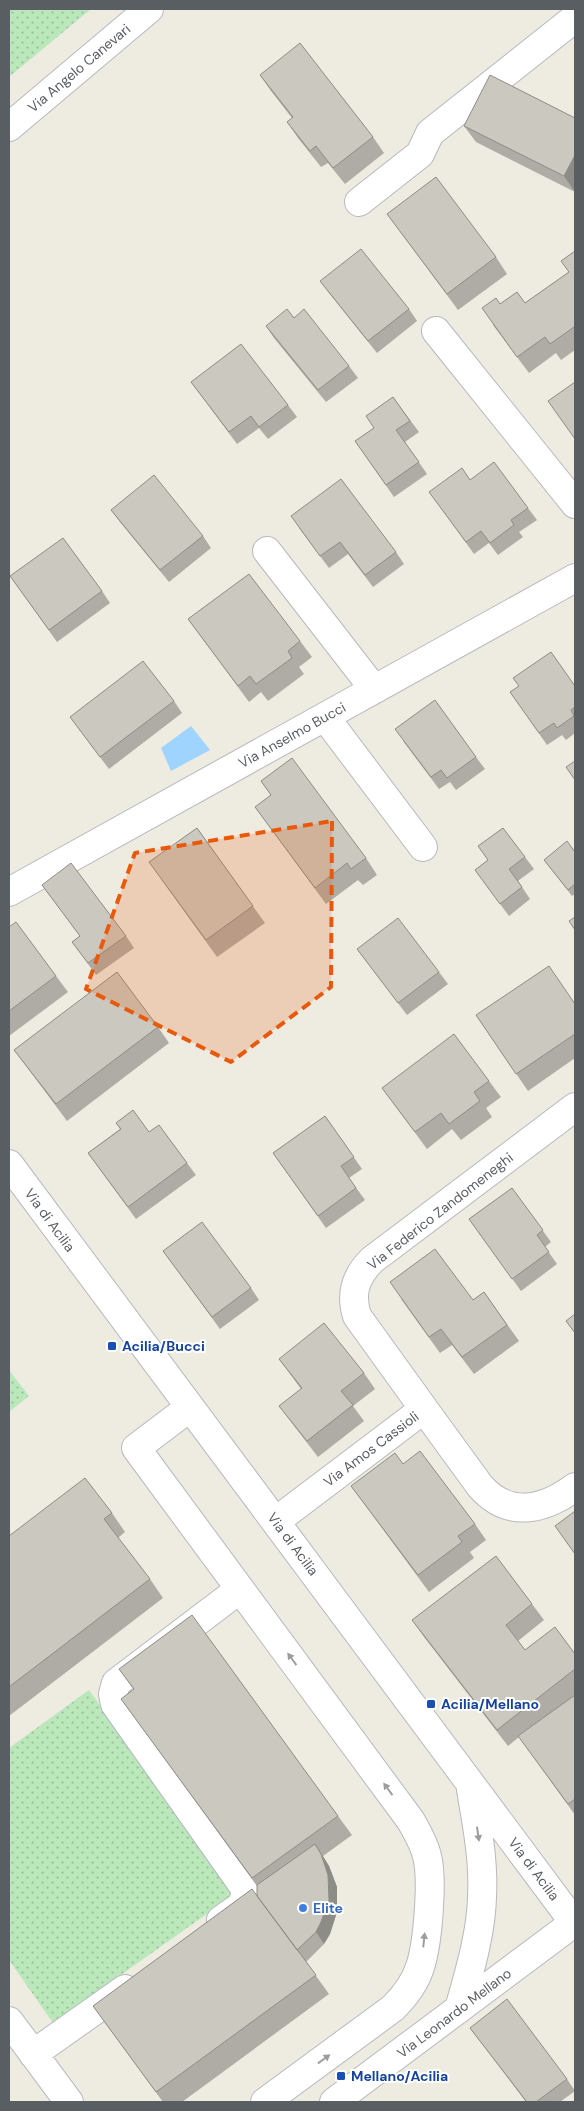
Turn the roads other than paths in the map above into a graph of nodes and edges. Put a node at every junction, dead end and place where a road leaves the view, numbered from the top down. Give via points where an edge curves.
1 (149, 9) edge
2 (575, 18) edge
3 (9, 127) edge
4 (359, 202) dead end
5 (436, 331) dead end
6 (575, 504) edge
7 (266, 551) dead end
8 (571, 588) edge
9 (374, 689) junction
10 (326, 717) junction
11 (423, 847) dead end
12 (9, 892) edge
13 (575, 1107) edge
14 (9, 1164) edge
15 (189, 1408) junction
16 (424, 1409) junction
17 (575, 1487) edge
18 (276, 1521) junction
19 (240, 1589) junction
20 (471, 1786) junction
21 (575, 1923) edge
22 (201, 1934) edge
23 (145, 1974) edge
24 (459, 2010) junction
25 (9, 2021) edge
26 (34, 2054) junction
27 (282, 2097) edge
28 (69, 2102) edge
29 (334, 2102) edge

1 - 3 street, Via Angelo Canevari
2 - 4 street via 430,134 420,154
5 - 6 street
7 - 9 street
8 - 9 street, Via Anselmo Bucci
9 - 10 street, Via Anselmo Bucci
10 - 11 street
10 - 12 street, Via Anselmo Bucci
13 - 16 street, Via Federico Zandomeneghi via 372,1260 357,1279 353,1303 356,1316
14 - 15 street, Via di Acilia
15 - 18 street, Via di Acilia
15 - 19 street via 136,1448
16 - 17 street, Via Amos Cassioli via 480,1486 498,1501 509,1506 532,1508 555,1500
16 - 18 street, Via Amos Cassioli
18 - 20 street, Via di Acilia
19 - 22 street via 116,1684 112,1694 115,1704 244,1887 246,1895 241,1906
27 -> 19 street via 406,1994 423,1957 430,1871 424,1844 411,1821
20 - 21 street, Via di Acilia
20 -> 24 street via 481,1861 482,1898 476,1944
21 - 24 street, Via Leonardo Mellano
23 - 26 street
24 - 29 street, Via Leonardo Mellano
25 - 26 street
26 - 28 street

